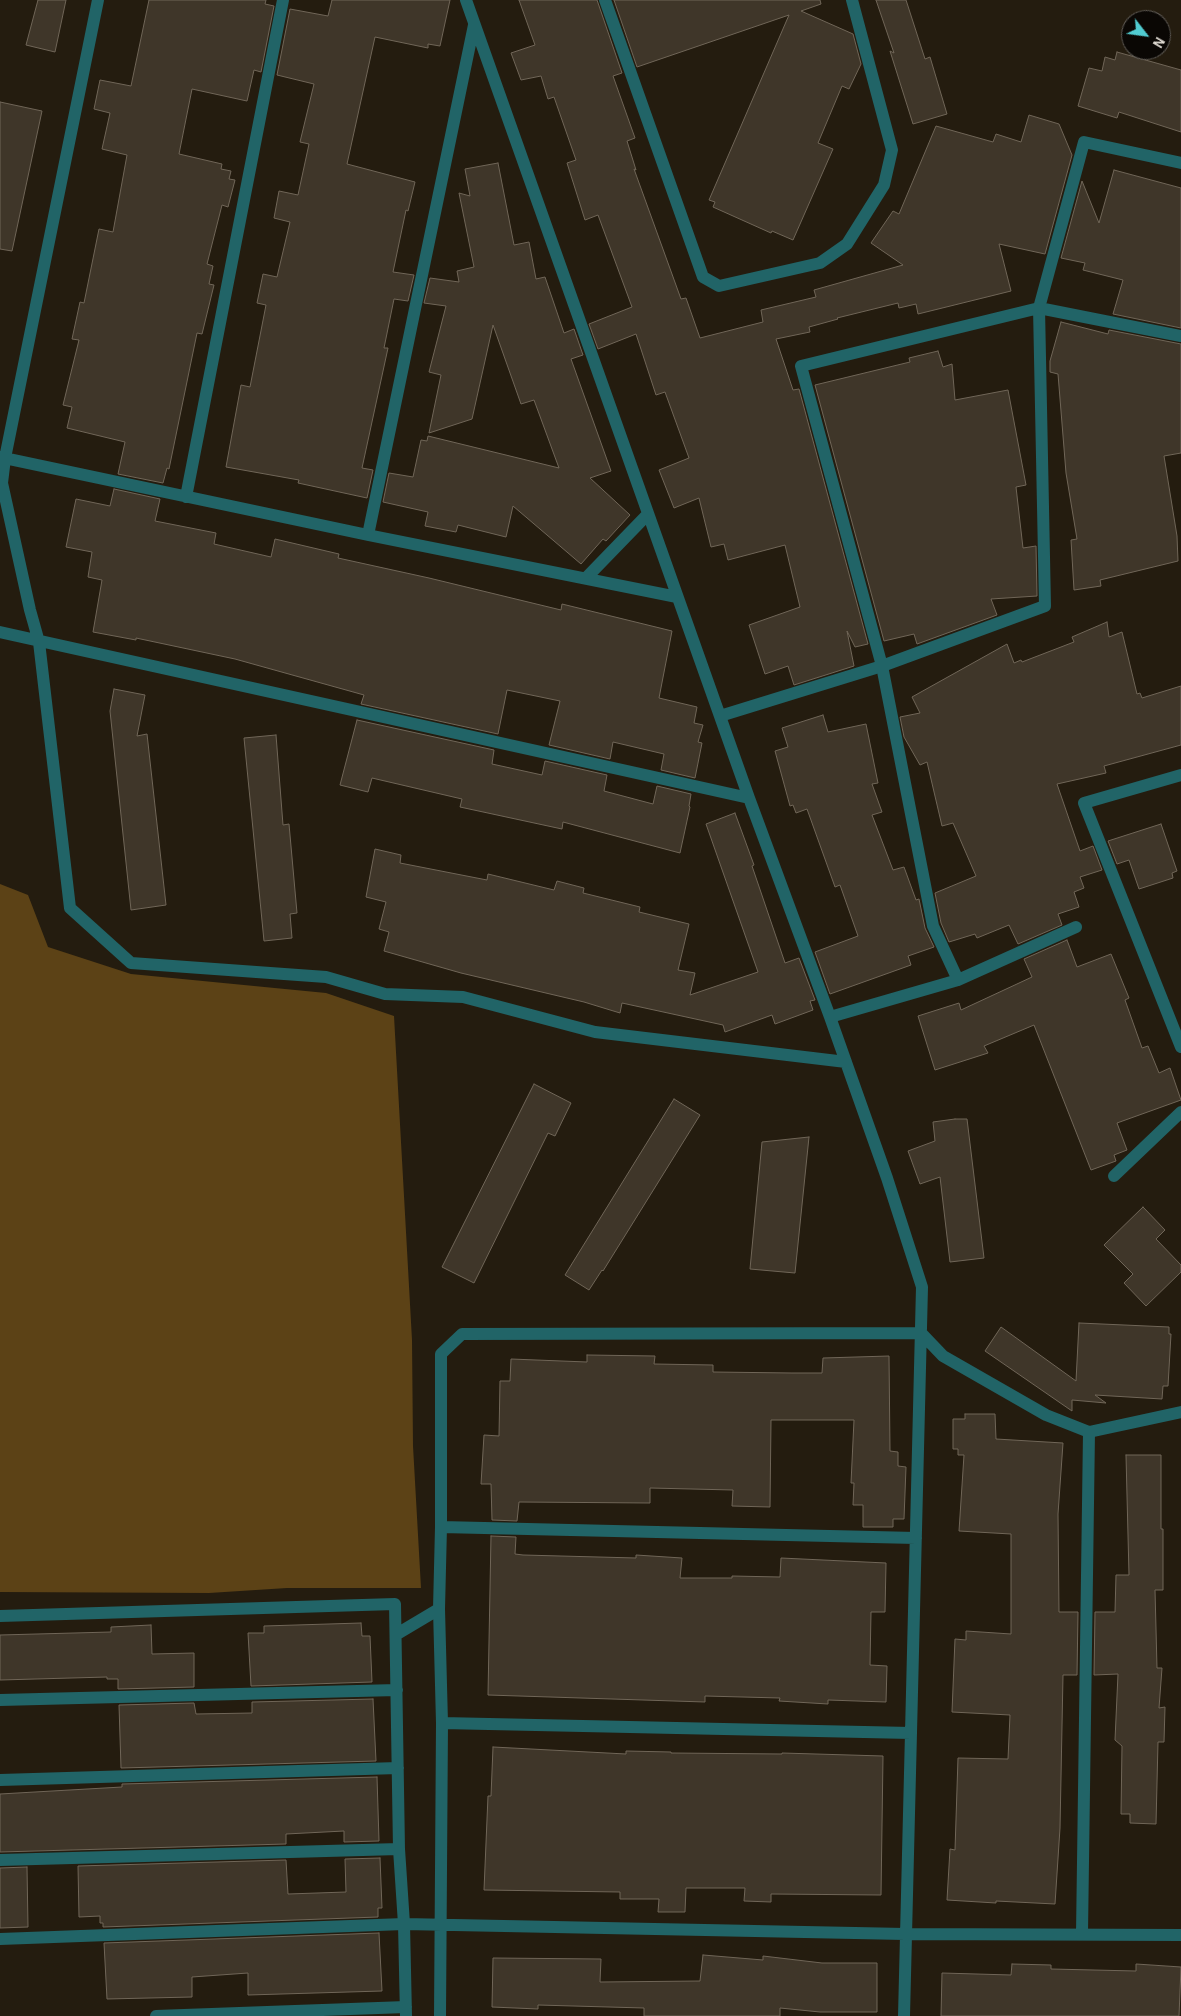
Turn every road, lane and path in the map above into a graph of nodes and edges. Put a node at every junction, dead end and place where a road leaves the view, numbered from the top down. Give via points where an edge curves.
1 (98, 0) edge
2 (283, 0) edge
3 (466, 0) edge
4 (605, 0) edge
5 (852, 0) edge
6 (474, 25) junction
7 (1181, 164) edge
8 (1039, 308) junction
9 (1181, 336) edge
10 (3, 458) edge
11 (186, 497) junction
12 (648, 514) junction
13 (368, 535) junction
14 (586, 578) junction
15 (677, 596) junction
16 (0, 632) edge
17 (40, 642) junction
18 (882, 666) junction
19 (720, 716) junction
20 (1181, 775) edge
21 (749, 798) junction
22 (1076, 928) dead end
23 (958, 980) junction
24 (830, 1017) junction
25 (1181, 1047) edge
26 (846, 1062) junction
27 (1181, 1112) edge
28 (1114, 1176) dead end
29 (921, 1333) junction
30 (1181, 1412) edge
31 (1089, 1432) junction
32 (441, 1527) junction
33 (916, 1538) junction
34 (438, 1609) junction
35 (0, 1616) edge
36 (397, 1634) junction
37 (397, 1690) junction
38 (0, 1700) edge
39 (442, 1723) junction
40 (911, 1733) junction
41 (398, 1768) junction
42 (0, 1780) edge
43 (399, 1849) junction
44 (0, 1860) edge
45 (404, 1924) junction
46 (440, 1925) junction
47 (905, 1934) junction
48 (1082, 1934) junction
49 (1181, 1935) edge
50 (0, 1938) edge
51 (406, 2012) edge
52 (156, 2016) edge
53 (440, 2016) edge
54 (904, 2016) edge

1 - 10 street
2 - 11 street
3 - 6 street
4 - 5 street via 703,277 719,286 820,264 847,244 884,186 892,150
6 - 12 street
6 - 13 street
7 - 8 street via 1084,142
8 - 9 street
8 - 18 street via 1045,606
8 - 18 street via 801,366
10 - 11 street
10 - 17 street via 2,483
11 - 13 street
12 - 14 street
12 - 15 street
13 - 14 street
14 - 15 street
15 - 19 street
16 - 17 street
17 - 21 street
17 - 26 street via 70,908 131,963 326,976 385,994 463,997 595,1032
18 - 19 street
18 - 23 street via 933,926
19 - 21 street
20 - 25 street via 1084,803
21 - 24 street
22 - 23 street
23 - 24 street
24 - 26 street
26 - 29 street via 922,1287
27 - 28 street
29 - 31 street via 943,1356 1046,1415
29 - 32 street via 462,1334 441,1354
29 - 33 street
30 - 31 street
31 - 48 street
32 - 33 street
32 - 34 street
33 - 40 street
34 - 36 street
34 - 39 street
35 - 36 street via 395,1604
36 - 37 street
37 - 38 street
37 - 41 street
39 - 40 street
39 - 46 street
40 - 47 street
41 - 42 street
41 - 43 street
43 - 44 street
43 - 45 street
45 - 46 street
45 - 50 street
45 - 51 street
46 - 47 street
46 - 53 street
47 - 48 street
47 - 54 street
48 - 49 street
51 - 52 street

